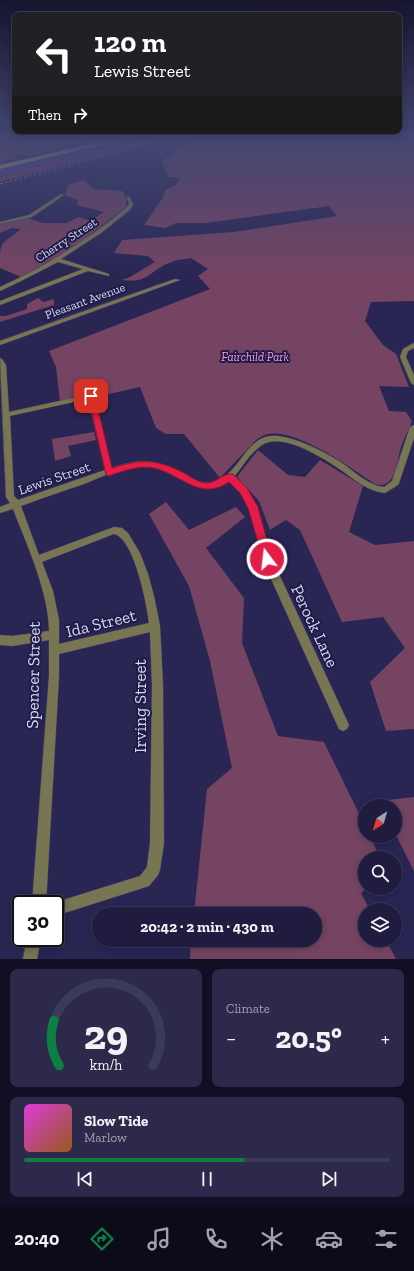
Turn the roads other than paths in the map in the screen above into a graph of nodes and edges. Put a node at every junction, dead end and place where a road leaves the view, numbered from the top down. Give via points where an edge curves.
1 (62, 195) dead end
2 (128, 197) dead end
3 (0, 223) edge
4 (58, 260) junction
5 (88, 269) junction
6 (107, 275) dead end
7 (177, 280) dead end
8 (0, 288) edge
9 (0, 294) edge
10 (9, 299) junction
11 (0, 303) edge
12 (0, 343) edge
13 (414, 345) edge
14 (0, 360) edge
15 (2, 373) edge
16 (414, 383) edge
17 (6, 415) junction
18 (414, 427) edge
19 (109, 472) junction
20 (229, 477) junction
21 (16, 504) junction
22 (0, 510) edge
23 (37, 560) junction
24 (155, 626) junction
25 (54, 635) junction
26 (0, 640) edge
27 (55, 650) junction
28 (343, 725) dead end
29 (40, 895) edge
30 (64, 906) edge
31 (32, 947) edge
32 (30, 959) edge

1 - 3 street via 30,216
2 - 4 street, Cherry Street via 131,204 129,208 81,246
4 - 5 street
4 - 8 street, Cherry Street
5 - 6 street
5 - 10 street
7 - 12 street, Pleasant Avenue
9 - 10 street
10 - 11 street
13 - 16 street via 405,350 403,356
14 - 15 street, Spencer Street
15 - 17 street, Spencer Street
17 - 19 street via 91,396
17 - 21 street, Spencer Street via 10,497
18 - 20 street via 395,483 385,490 373,488 311,450 276,438 260,442
19 - 20 street, Lewis Street via 130,466 152,464 206,486 220,483
19 - 21 street, Lewis Street
20 - 28 street, Perock Lane via 244,491 253,507 267,559
21 - 22 street, Lewis Street
21 - 23 street, Spencer Street
23 - 24 street, Irving Street via 105,532 120,530 130,542 148,587
23 - 25 street, Spencer Street via 52,607
24 - 27 street, Ida Street
24 - 30 street, Irving Street via 158,669 158,844 153,870 144,881
25 - 26 street
25 - 27 street, Spencer Street
27 - 29 street, Spencer Street
31 - 32 street

